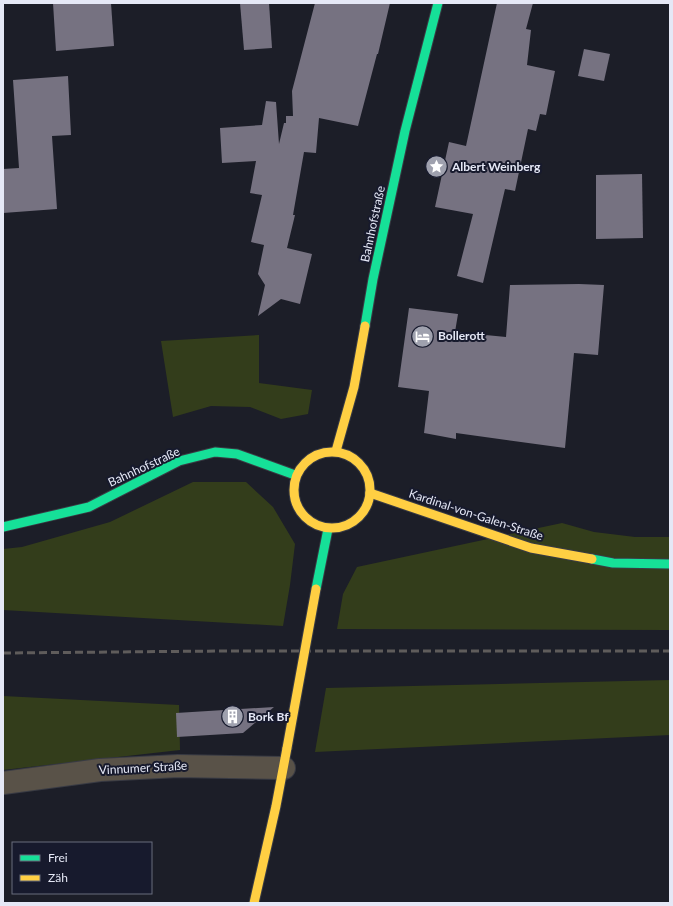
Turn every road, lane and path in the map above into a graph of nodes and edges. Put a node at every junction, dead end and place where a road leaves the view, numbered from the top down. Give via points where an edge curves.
1 (438, 3) edge
2 (336, 451) junction
3 (296, 475) junction
4 (370, 493) junction
5 (3, 527) edge
6 (328, 529) junction
7 (670, 564) edge
8 (286, 758) junction
9 (3, 783) edge
10 (254, 903) edge

1 - 2 street, Bahnhofstraße via 405,131 373,279 354,387
2 - 3 street via 320,453 305,461
2 - 4 street via 351,456 362,465 369,478
3 - 5 street, Bahnhofstraße via 237,454 215,452 179,461 88,507
3 - 6 street via 293,493 298,510 311,523
4 - 6 street via 366,508 356,520 343,527
4 - 7 street, Kardinal-von-Galen-Straße via 530,548 613,563
6 - 8 street, bridge
8 - 9 street, Vinnumer Straße via 100,770
8 - 10 street

